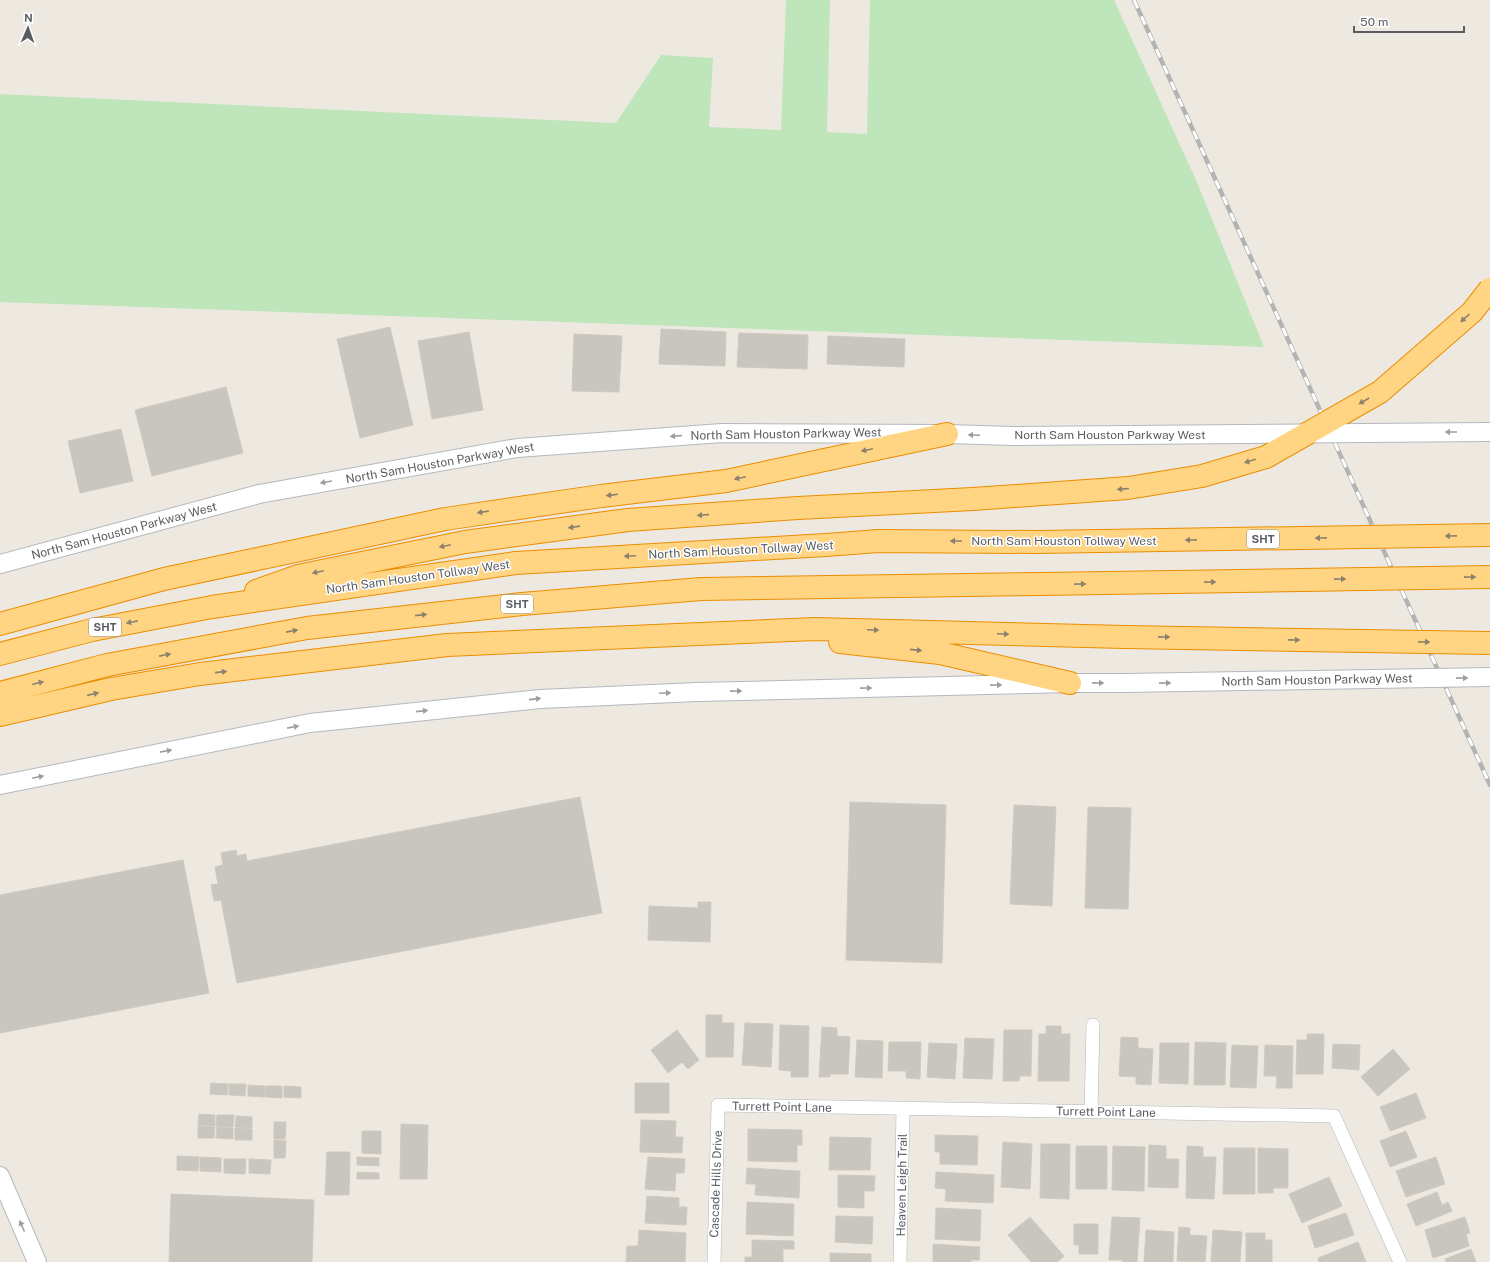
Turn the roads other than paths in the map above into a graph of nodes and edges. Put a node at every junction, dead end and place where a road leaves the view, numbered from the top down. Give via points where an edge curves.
1 (1490, 289) edge
2 (1490, 432) edge
3 (947, 434) junction
4 (1490, 535) edge
5 (0, 564) edge
6 (1490, 577) edge
7 (212, 607) junction
8 (0, 624) edge
9 (1490, 643) edge
10 (0, 654) edge
11 (304, 662) junction
12 (1490, 677) edge
13 (1070, 683) junction
14 (0, 693) edge
15 (0, 715) edge
16 (0, 785) edge
17 (1093, 1025) dead end
18 (718, 1106) joint
19 (903, 1109) junction
20 (1091, 1112) junction
21 (2, 1188) edge
22 (37, 1262) edge
23 (714, 1262) edge
24 (900, 1262) edge
25 (1400, 1262) edge

1 -> 7 highway, bridge via 1472,312 1380,392 1266,457 1202,476 1128,488 628,520 465,542 298,576
2 -> 3 main road, North Sam Houston Parkway West, bridge via 1013,436
3 -> 5 main road, North Sam Houston Parkway West via 722,433 517,448 259,494
3 -> 8 highway via 726,481 445,519 164,579
4 -> 7 highway, North Sam Houston Tollway West / SHT, bridge via 1037,542 878,541 516,563
14 -> 6 highway, SHT, bridge via 107,665 307,628 514,605 701,589
7 -> 10 highway, North Sam Houston Tollway West / SHT via 92,630
11 -> 9 highway, bridge via 447,645 815,629
11 -> 13 highway via 816,640 940,653
15 -> 11 highway via 119,688 200,674
13 -> 12 main road, North Sam Houston Parkway West, bridge
16 -> 13 main road, North Sam Houston Parkway West via 310,723 540,698
17 - 20 street
18 - 19 street, Turrett Point Lane
18 - 23 street, Cascade Hills Drive
19 - 20 street, Turrett Point Lane
19 - 24 street, Heaven Leigh Trail
20 - 25 street, Turrett Point Lane via 1334,1116
22 -> 21 main road

